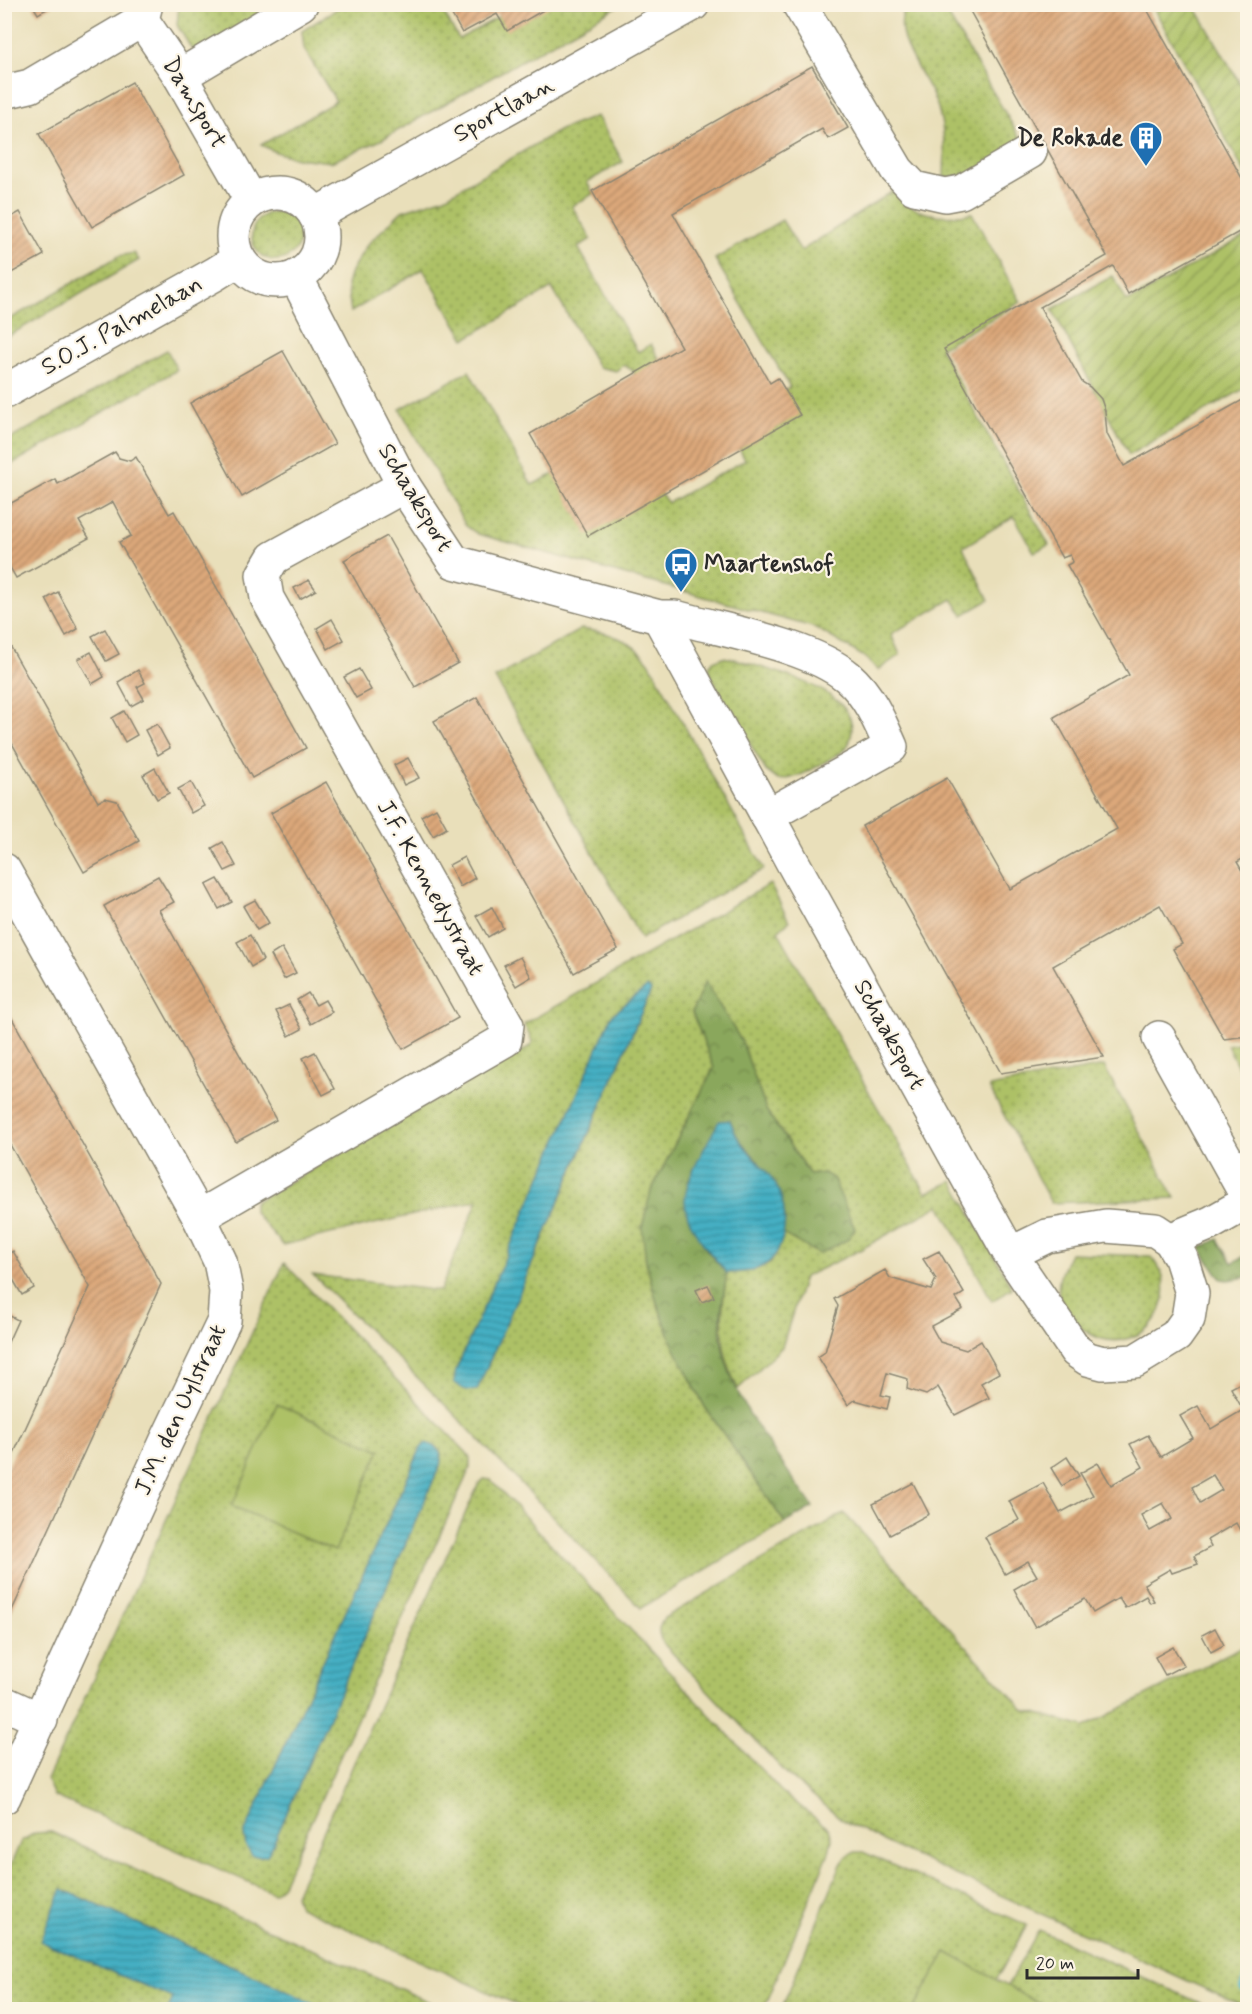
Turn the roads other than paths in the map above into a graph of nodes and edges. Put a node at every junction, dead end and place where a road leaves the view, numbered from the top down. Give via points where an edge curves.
1 (301, 4) edge
2 (693, 4) edge
3 (799, 4) edge
4 (144, 12) edge
5 (180, 76) junction
6 (4, 92) edge
7 (1030, 152) dead end
8 (251, 200) junction
9 (315, 215) junction
10 (239, 259) junction
11 (296, 277) junction
12 (4, 392) edge
13 (404, 486) junction
14 (659, 617) junction
15 (767, 816) junction
16 (4, 870) edge
17 (1159, 1038) dead end
18 (1248, 1198) edge
19 (1248, 1202) edge
20 (199, 1217) junction
21 (1170, 1240) junction
22 (1010, 1254) junction
23 (4, 1703) edge
24 (41, 1720) junction
25 (4, 1797) edge

1 - 5 street
2 - 9 street, Sportlaan
3 - 7 street via 897,170 914,188 945,195 960,192
4 - 5 street, Damsport
4 - 6 street via 30,86
5 - 8 street, Damsport
8 - 9 street via 286,193 298,198
8 - 10 street via 236,219 233,230 233,245
9 - 11 street via 321,228 321,243 317,256
10 - 11 street via 263,279 280,281
10 - 12 street, S.O.J. Palmelaan
11 - 13 street, Schaaksport
13 - 14 street, Schaaksport via 454,562
13 - 20 street, J.F. Kennedystraat via 273,558 263,575 267,598 507,1025 505,1040
14 - 15 street, Schaaksport
14 - 15 street, Schaaksport via 675,617 788,647 819,660 848,677 876,713 891,747
15 - 22 street, Schaaksport
16 - 20 street, J.M. den Uylstraat
17 - 18 street
19 - 21 street
20 - 24 street, J.M. den Uylstraat via 220,1261 226,1291 224,1320
21 - 22 street via 1155,1230 1106,1226 1047,1236
21 - 22 street, Schaaksport via 1181,1258 1192,1293 1188,1318 1176,1336 1135,1360 1102,1363 1076,1351
23 - 24 street
24 - 25 street, J.M. den Uylstraat

